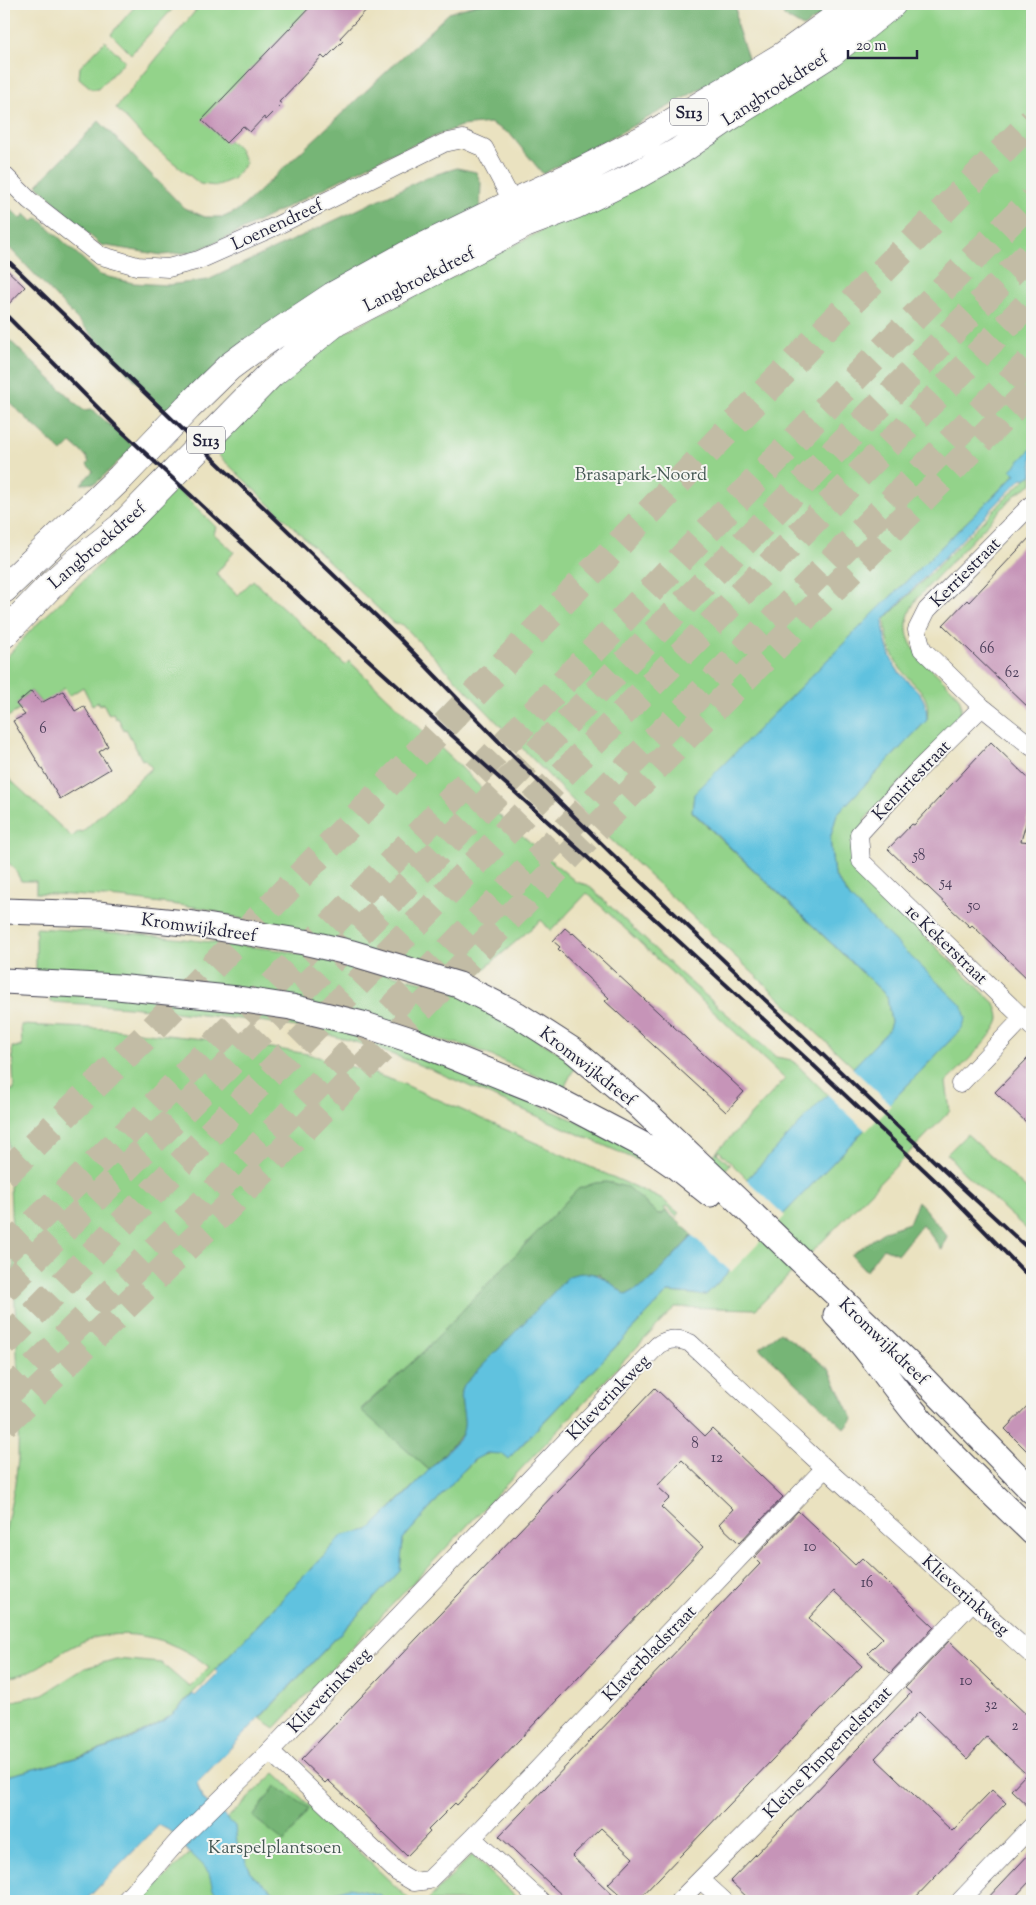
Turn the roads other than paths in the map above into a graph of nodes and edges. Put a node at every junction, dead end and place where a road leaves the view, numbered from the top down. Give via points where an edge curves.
1 (855, 4) edge
2 (892, 4) edge
3 (4, 175) edge
4 (519, 213) junction
5 (1032, 504) edge
6 (4, 589) edge
7 (4, 634) edge
8 (982, 707) junction
9 (1032, 747) edge
10 (862, 861) joint
11 (4, 911) edge
12 (4, 982) edge
13 (1028, 1022) edge
14 (960, 1084) dead end
15 (711, 1184) junction
16 (825, 1294) junction
17 (826, 1468) junction
18 (1032, 1491) edge
19 (1032, 1532) edge
20 (973, 1601) junction
21 (1032, 1654) edge
22 (270, 1751) junction
23 (1032, 1826) edge
24 (472, 1838) junction
25 (701, 1880) junction
26 (131, 1899) edge
27 (541, 1901) edge
28 (679, 1901) edge
29 (724, 1901) edge
30 (960, 1901) edge

1 - 4 main road, Langbroekdreef / S113 via 784,56 646,138 580,172
2 - 4 main road, Langbroekdreef / S113 via 831,53 678,152 592,197
3 - 4 street, Loenendreef via 29,200 99,255 137,266 168,268 199,260 276,226 444,143 463,139 484,148
4 - 6 main road, Langbroekdreef / S113 via 409,254 333,296 252,350 195,400 121,477
4 - 7 main road, Langbroekdreef / S113 via 336,322 303,347 242,402 122,528 49,587
5 - 8 street, Kerriestraat via 927,610 917,630 922,649
8 - 9 street
8 - 10 street, Kemiriestraat via 916,772 860,834
10 - 13 street, 1e Kekerstraat
11 - 15 main road, Kromwijkdreef via 98,914 194,924 325,947 459,986 518,1015 574,1051 638,1104
12 - 15 main road, Kromwijkdreef via 107,986 238,999 291,1007 362,1024 414,1041 550,1096
13 - 14 street
15 - 16 main road, Kromwijkdreef
16 - 18 main road, Kromwijkdreef via 909,1364
16 - 19 main road, Kromwijkdreef via 925,1425
17 - 20 street, Klieverinkweg
17 - 22 street, Klieverinkweg via 690,1343 674,1339 658,1345
17 - 24 street, Klaverbladstraat
20 - 21 street, Klieverinkweg
20 - 25 street, Kleine Pimpernelstraat
22 - 24 street via 397,1872 414,1882 428,1880
22 - 26 street, Klieverinkweg via 178,1841
23 - 30 street
24 - 27 street
25 - 28 street, Kleine Pimpernelstraat
25 - 29 street

